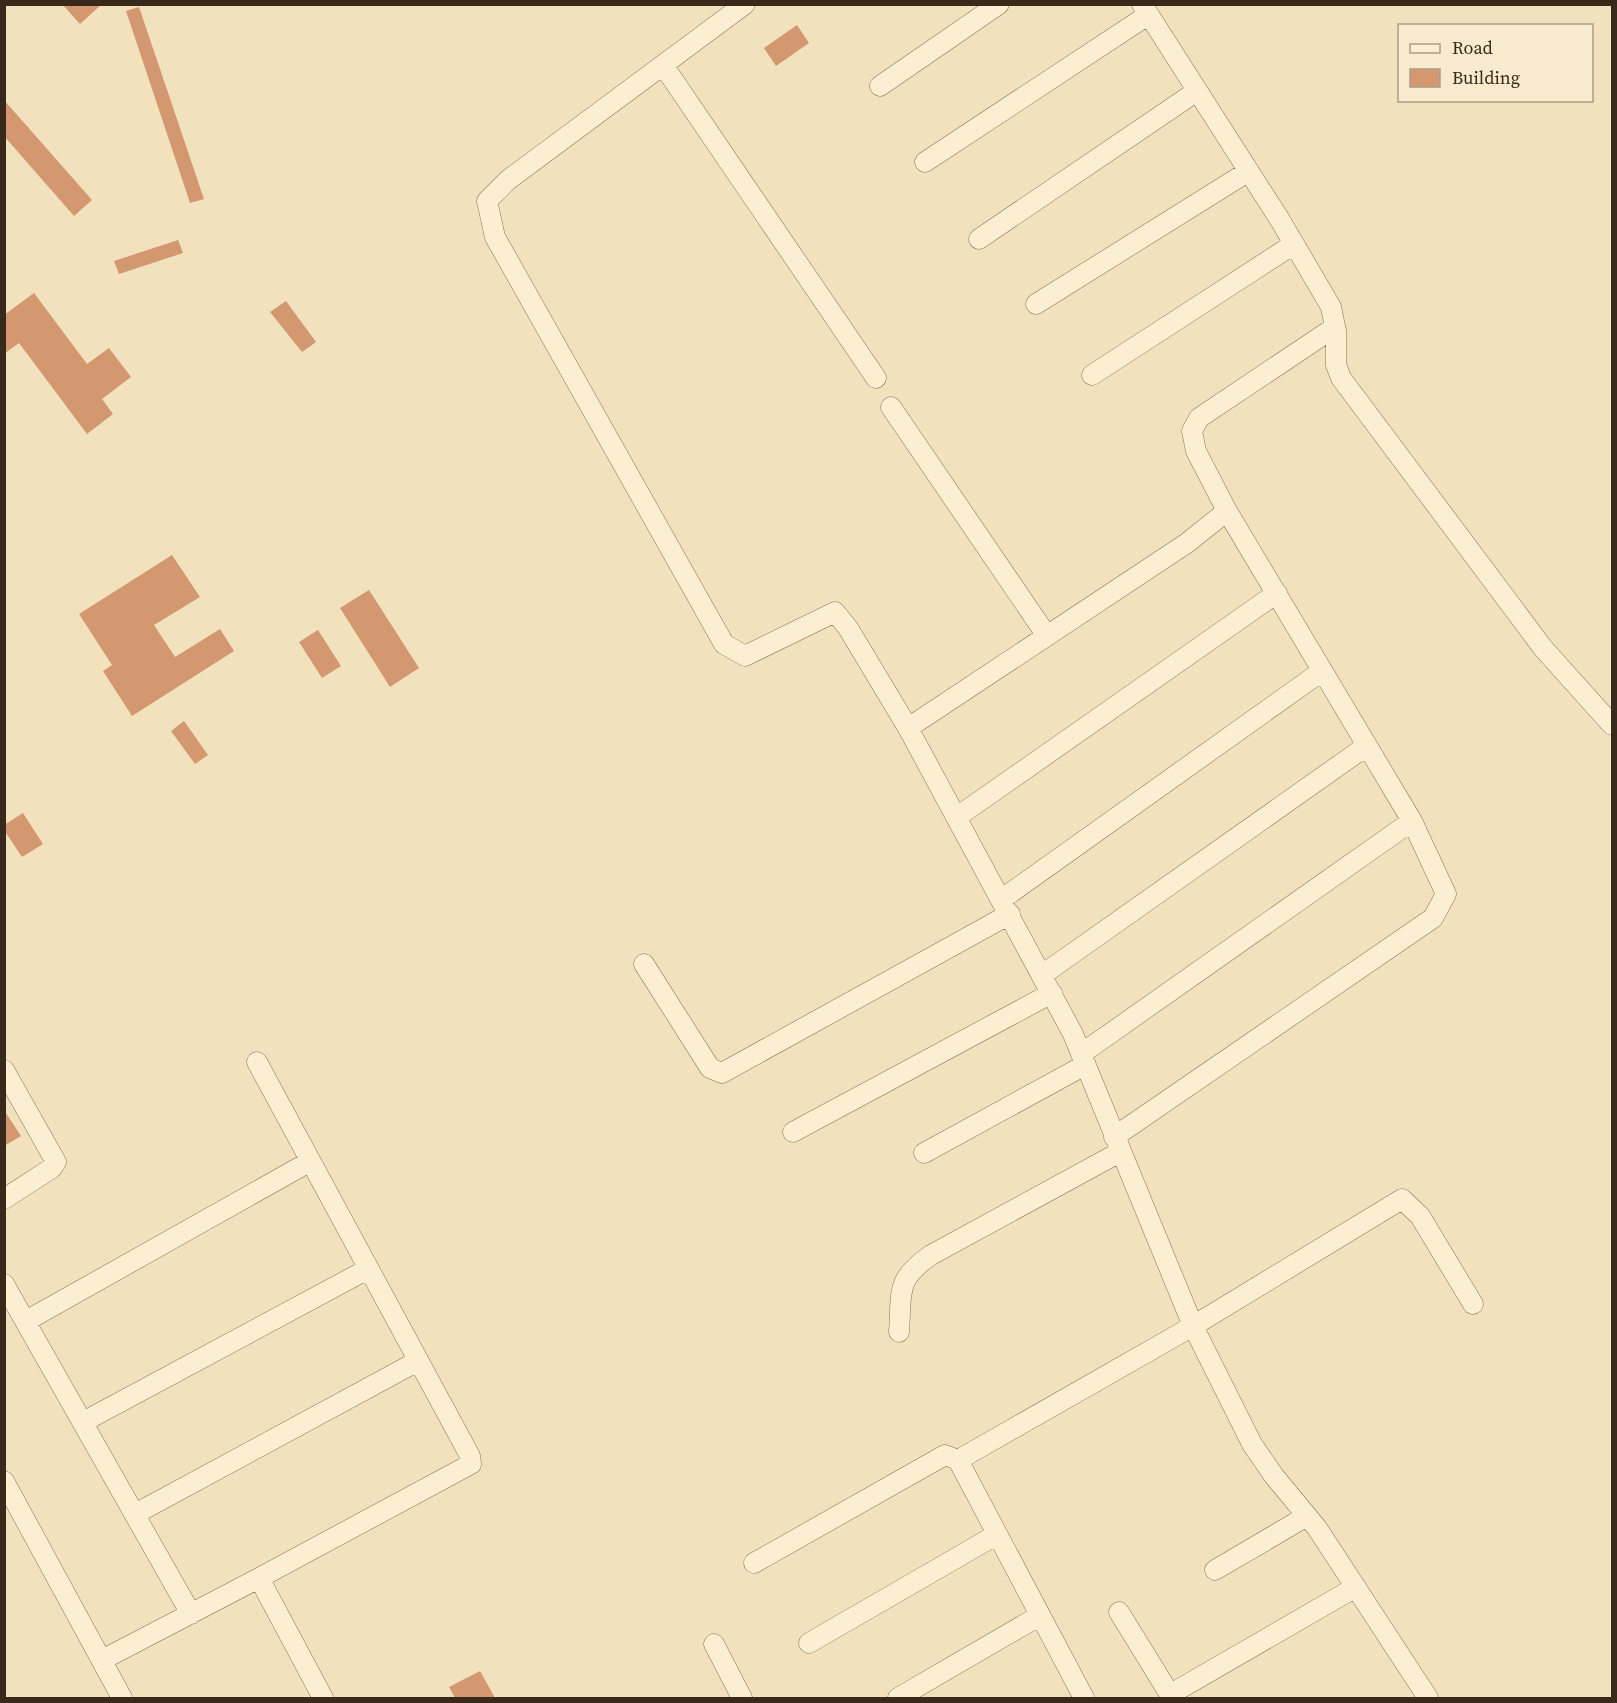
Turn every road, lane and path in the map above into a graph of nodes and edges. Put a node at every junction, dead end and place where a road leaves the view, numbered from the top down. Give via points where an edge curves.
1 (745, 4) edge
2 (999, 4) edge
3 (1145, 10) edge
4 (663, 65) junction
5 (880, 86) dead end
6 (1197, 91) junction
7 (925, 162) dead end
8 (1249, 171) junction
9 (979, 239) dead end
10 (1294, 244) junction
11 (1036, 304) dead end
12 (1335, 327) junction
13 (1092, 375) dead end
14 (876, 378) dead end
15 (891, 407) dead end
16 (1227, 511) junction
17 (1277, 593) junction
18 (1047, 636) junction
19 (1322, 671) junction
20 (1612, 725) edge
21 (908, 728) junction
22 (1365, 747) junction
23 (957, 817) junction
24 (1412, 821) junction
25 (1006, 906) junction
26 (644, 964) dead end
27 (1042, 975) junction
28 (1052, 993) junction
29 (1083, 1060) junction
30 (257, 1062) dead end
31 (4, 1070) edge
32 (793, 1132) dead end
33 (1117, 1144) junction
34 (924, 1153) dead end
35 (309, 1162) junction
36 (4, 1199) edge
37 (368, 1269) junction
38 (4, 1284) edge
39 (1473, 1304) dead end
40 (26, 1320) junction
41 (1193, 1326) junction
42 (899, 1332) dead end
43 (418, 1361) junction
44 (83, 1422) junction
45 (958, 1460) junction
46 (4, 1481) edge
47 (135, 1514) junction
48 (1307, 1516) junction
49 (996, 1535) junction
50 (754, 1563) dead end
51 (1215, 1570) dead end
52 (260, 1578) junction
53 (1356, 1587) junction
54 (1119, 1612) dead end
55 (191, 1614) junction
56 (1039, 1616) junction
57 (809, 1642) dead end
58 (714, 1644) dead end
59 (102, 1660) junction
60 (1078, 1696) edge
61 (1171, 1696) edge
62 (122, 1698) edge
63 (323, 1698) edge
64 (742, 1698) edge
65 (897, 1698) edge
66 (1428, 1698) edge

1 - 4 street
2 - 5 street
3 - 6 street
3 - 7 street
4 - 14 street
4 - 21 street via 508,180 487,201 495,237 724,644 745,656 835,612
6 - 8 street
6 - 9 street
8 - 10 street
8 - 11 street
10 - 12 street via 1331,307
10 - 13 street
12 - 16 street via 1199,418 1192,431 1196,451
12 - 20 street via 1336,365 1341,378 1536,639
15 - 18 street
16 - 17 street
16 - 18 street via 1187,543
17 - 19 street
17 - 23 street
18 - 21 street
19 - 22 street
19 - 25 street
21 - 23 street
22 - 24 street
22 - 27 street
23 - 25 street
24 - 29 street
24 - 33 street via 1446,894 1433,918
25 - 26 street via 723,1072 710,1068
25 - 27 street
27 - 28 street
28 - 29 street
28 - 32 street
29 - 33 street
29 - 34 street
30 - 35 street
31 - 36 street via 56,1162
33 - 41 street
33 - 42 street via 913,1267 903,1282
35 - 37 street
35 - 40 street
37 - 43 street
37 - 44 street
38 - 40 street
39 - 41 street via 1420,1216 1402,1199
40 - 44 street
41 - 45 street
41 - 48 street via 1252,1444
43 - 47 street
43 - 52 street via 471,1464
44 - 47 street
45 - 49 street
45 - 50 street via 945,1455
46 - 59 street
47 - 55 street
48 - 51 street
48 - 53 street
49 - 56 street
49 - 57 street
52 - 55 street
52 - 63 street
53 - 61 street
53 - 66 street
54 - 61 street
55 - 59 street
56 - 60 street
56 - 65 street
58 - 64 street
59 - 62 street

